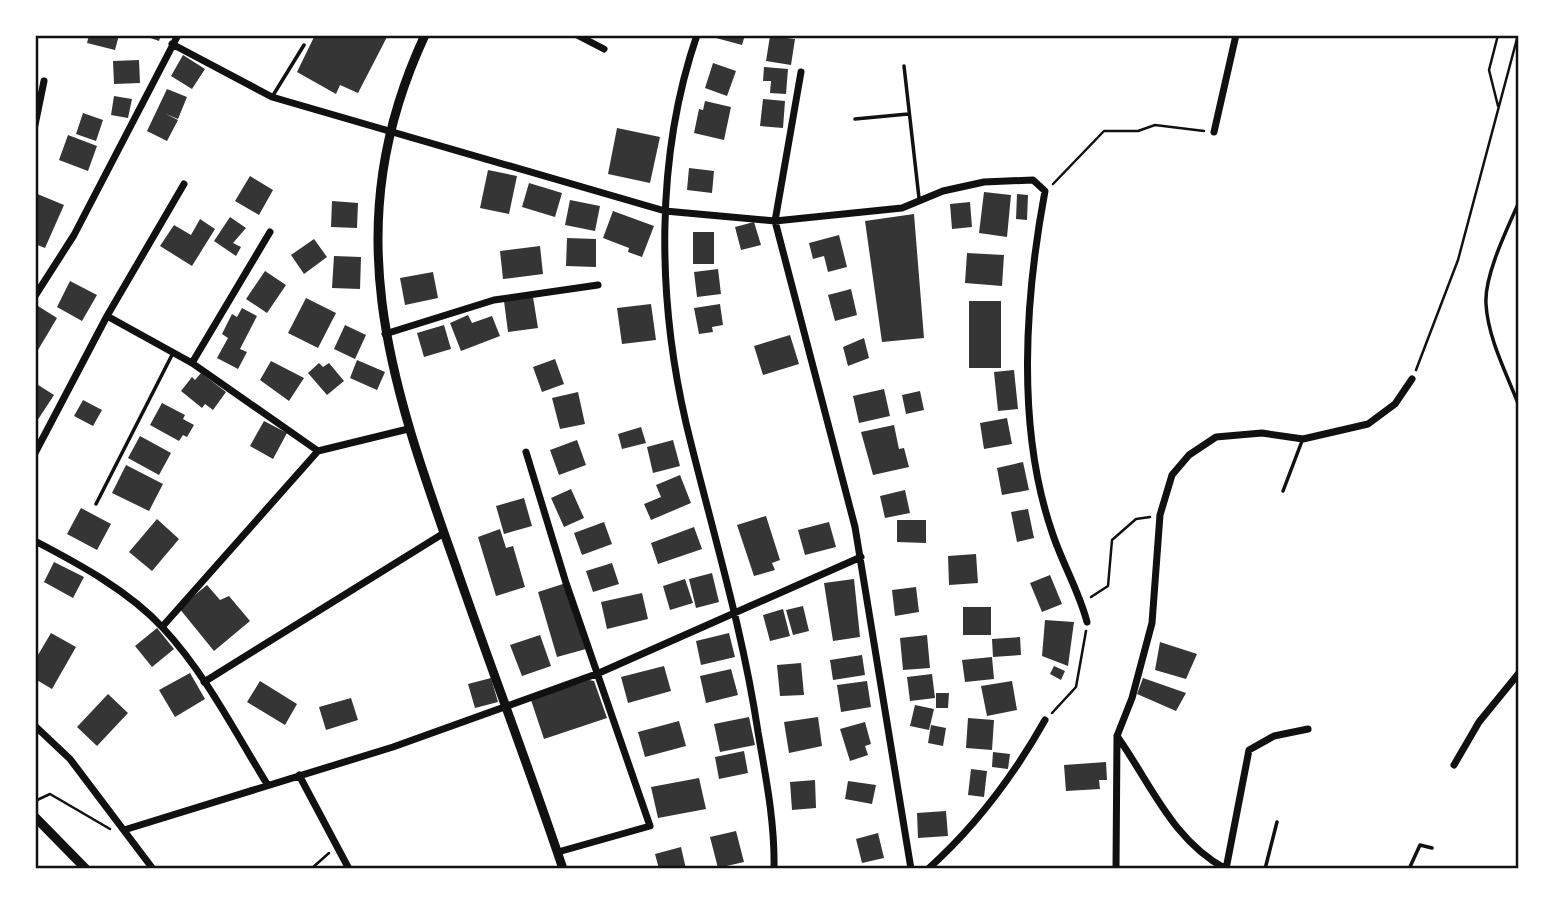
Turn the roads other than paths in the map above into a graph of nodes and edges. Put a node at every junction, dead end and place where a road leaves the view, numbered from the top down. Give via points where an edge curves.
1 (178, 35) edge
2 (425, 35) edge
3 (576, 35) edge
4 (697, 35) edge
5 (1236, 35) edge
6 (173, 44) junction
7 (304, 45) dead end
8 (604, 49) dead end
9 (904, 66) dead end
10 (801, 72) dead end
11 (44, 81) dead end
12 (272, 97) junction
13 (908, 114) junction
14 (855, 119) dead end
15 (35, 125) edge
16 (390, 132) junction
17 (1214, 132) road end
18 (184, 184) dead end
19 (920, 201) junction
20 (1519, 202) edge
21 (665, 211) junction
22 (775, 221) junction
23 (270, 232) dead end
24 (598, 285) dead end
25 (35, 296) edge
26 (107, 316) junction
27 (385, 334) junction
28 (173, 352) junction
29 (192, 363) junction
30 (1412, 379) road end
31 (1519, 406) edge
32 (408, 429) junction
33 (1303, 439) junction
34 (318, 451) junction
35 (35, 453) edge
36 (526, 453) dead end
37 (1283, 491) dead end
38 (96, 504) dead end
39 (444, 533) junction
40 (35, 541) edge
41 (861, 557) junction
42 (737, 614) junction
43 (1087, 622) road end
44 (162, 627) junction
45 (598, 673) junction
46 (1519, 673) edge
47 (204, 682) junction
48 (505, 706) junction
49 (1045, 720) road end
50 (35, 726) edge
51 (1308, 729) dead end
52 (1117, 736) junction
53 (1454, 765) dead end
54 (299, 775) junction
55 (267, 784) junction
56 (35, 817) edge
57 (1277, 822) dead end
58 (124, 830) junction
59 (1432, 848) dead end
60 (558, 852) junction
61 (86, 869) edge
62 (153, 869) edge
63 (349, 869) edge
64 (563, 869) edge
65 (774, 869) edge
66 (911, 869) edge
67 (928, 869) edge
68 (1116, 869) edge
69 (1265, 869) edge
70 (1409, 869) edge

1 - 6 street
2 - 16 street
3 - 8 street
4 - 21 street via 673,135
5 - 17 street
6 - 12 street
6 - 25 street via 74,235
7 - 12 lane
9 - 13 lane
10 - 22 street
11 - 15 street
12 - 16 street
13 - 14 lane
13 - 19 lane
16 - 21 street
16 - 27 street via 378,258
18 - 26 street
19 - 22 street via 902,208
19 - 43 street via 943,191 1006,180 1033,180 1045,191 1034,256 1027,389 1052,532
20 - 31 lane via 1486,302
21 - 22 street
21 - 42 street via 673,345 684,408
22 - 41 street
23 - 29 street
24 - 27 street via 494,300
26 - 28 street
26 - 35 street
27 - 32 street
28 - 29 street
28 - 38 lane
29 - 34 street
30 - 33 street via 1395,404 1368,424
32 - 34 street
32 - 39 street
33 - 37 lane
33 - 52 street via 1262,433 1216,437 1189,455 1172,475 1160,515 1152,623
34 - 44 street
36 - 45 street
39 - 47 street
39 - 48 street
40 - 44 street via 112,587
41 - 42 street
41 - 66 street
42 - 45 street
42 - 65 street via 771,814
44 - 47 street
45 - 48 street
45 - 60 street via 650,826
46 - 53 street via 1479,722
47 - 55 street
48 - 54 street
48 - 60 street
49 - 67 street via 1024,758 978,817
50 - 58 street via 70,759
51 - 52 street via 1274,736 1250,750 1226,869 1203,857 1170,821
52 - 68 street
54 - 55 street
54 - 63 street
55 - 58 street
56 - 61 street
57 - 69 lane
58 - 62 street
59 - 70 lane via 1420,845
60 - 64 street

